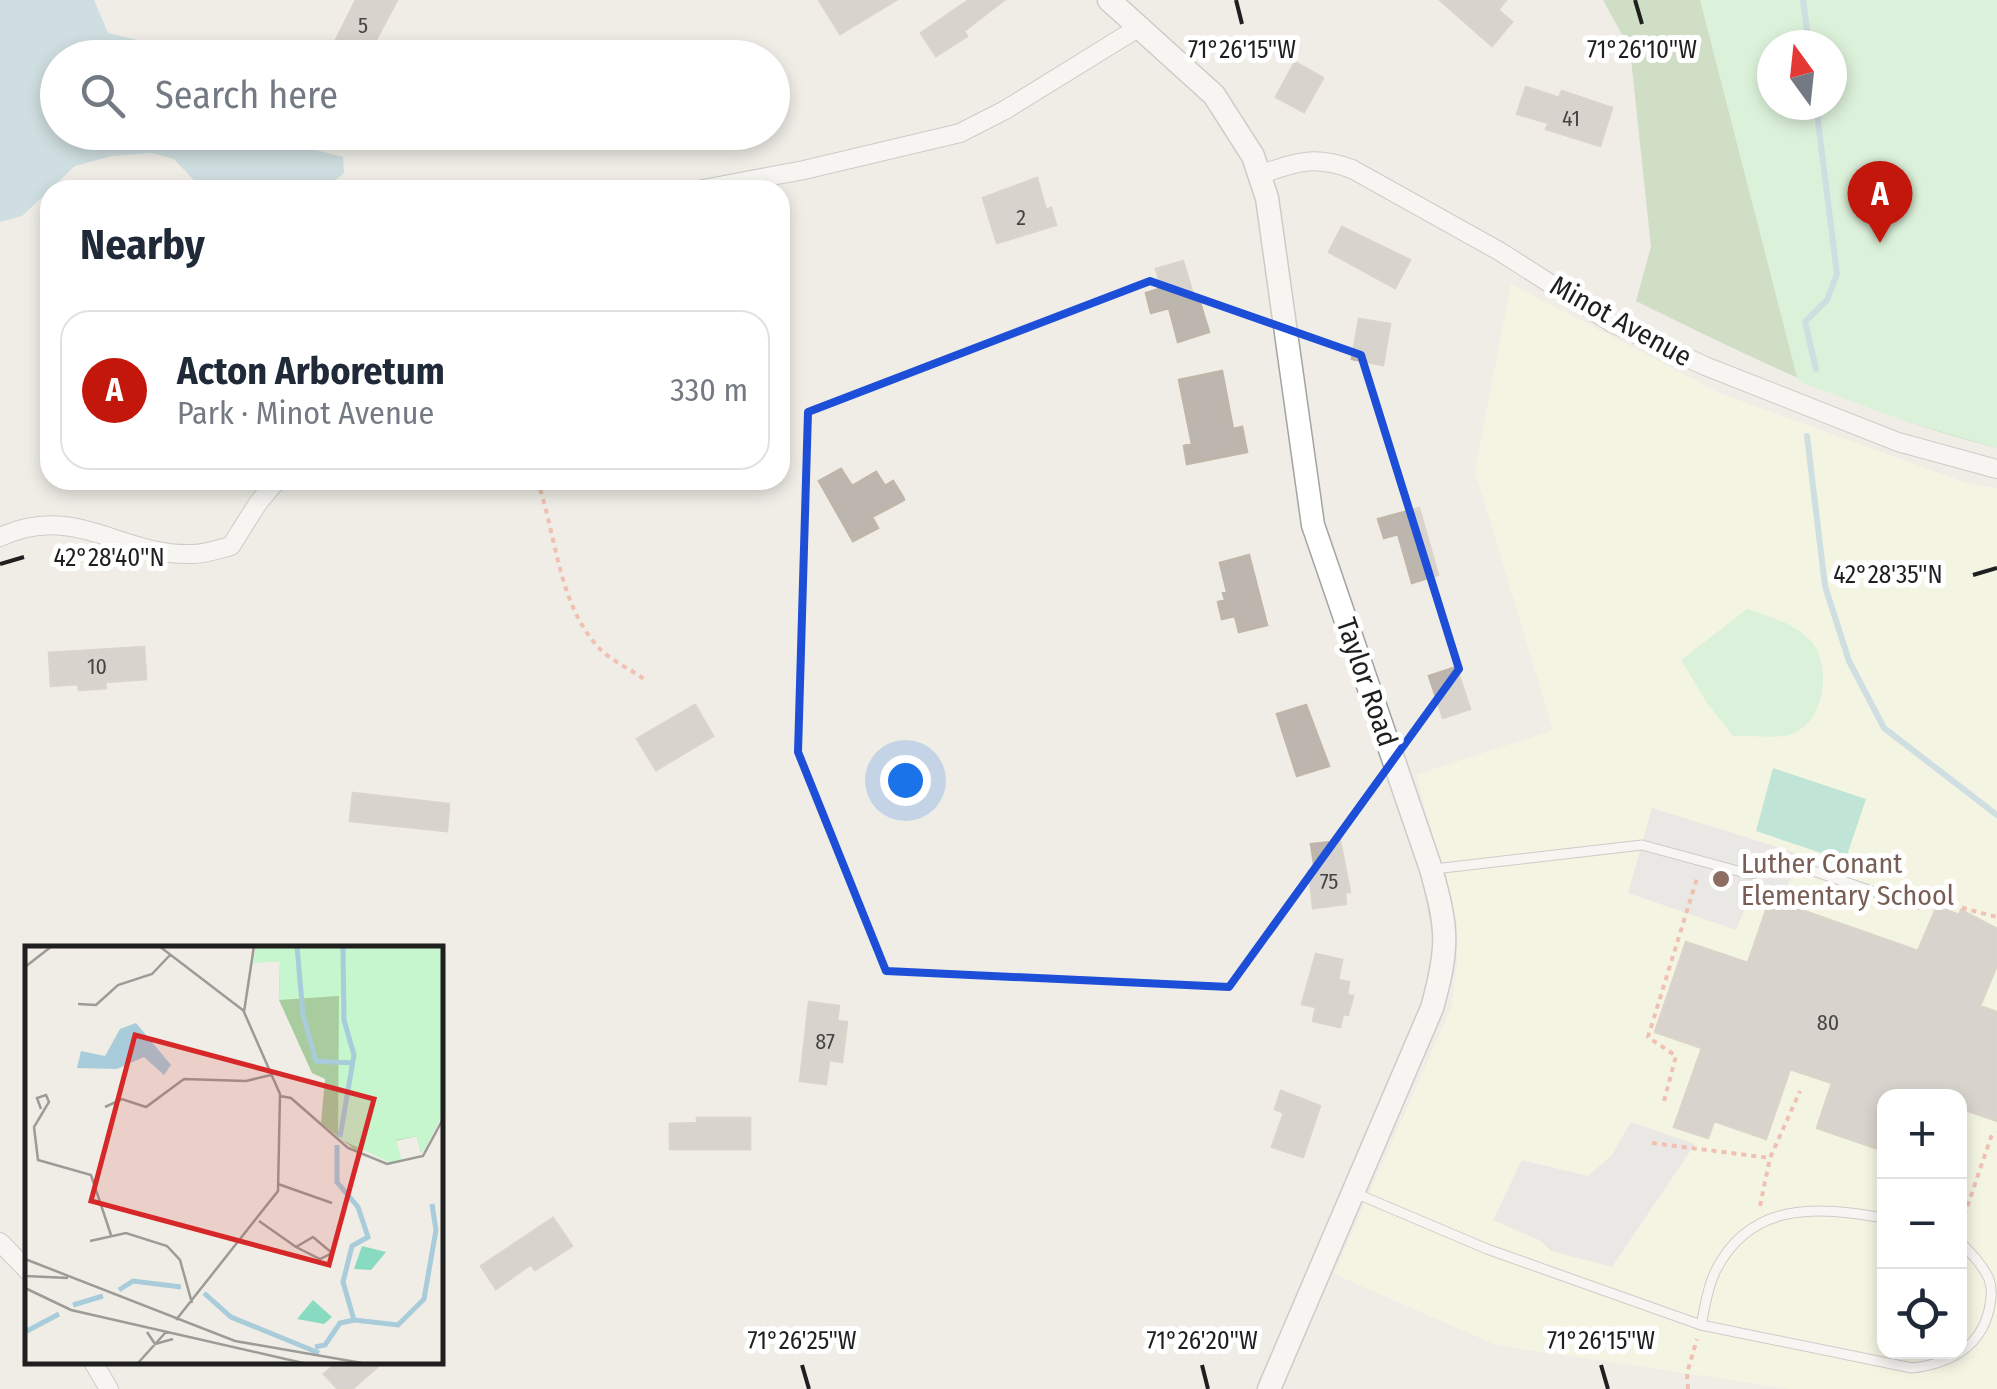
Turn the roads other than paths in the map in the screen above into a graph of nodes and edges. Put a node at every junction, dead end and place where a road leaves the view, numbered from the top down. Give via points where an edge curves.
1 (1109, 0) edge
2 (1141, 26) junction
3 (1259, 175) junction
4 (751, 180) edge
5 (1997, 468) edge
6 (269, 490) edge
7 (0, 537) edge
8 (1432, 870) junction
9 (1892, 898) road end
10 (1355, 1194) junction
11 (1877, 1217) edge
12 (0, 1242) edge
13 (1967, 1249) edge
14 (25, 1268) edge
15 (1701, 1325) junction
16 (93, 1364) edge
17 (109, 1389) edge
18 (1270, 1389) edge

1 - 2 street, Taylor Road
2 - 3 street, Taylor Road via 1214,95
2 - 4 street via 960,133
3 - 5 street, Minot Avenue via 1302,160 1352,169 1612,323 1898,442
3 - 8 street, Taylor Road via 1313,525
6 - 7 street via 232,546 194,554 48,523
8 - 9 lane via 1642,845 1750,874 1796,865
8 - 10 street, Taylor Road via 1446,921 1440,979
10 - 15 lane
10 - 18 street, Taylor Road
11 - 15 lane via 1810,1209 1756,1225 1715,1272
12 - 14 street
13 - 15 lane via 1988,1279 1987,1318 1975,1341 1936,1365 1912,1368
16 - 17 street

